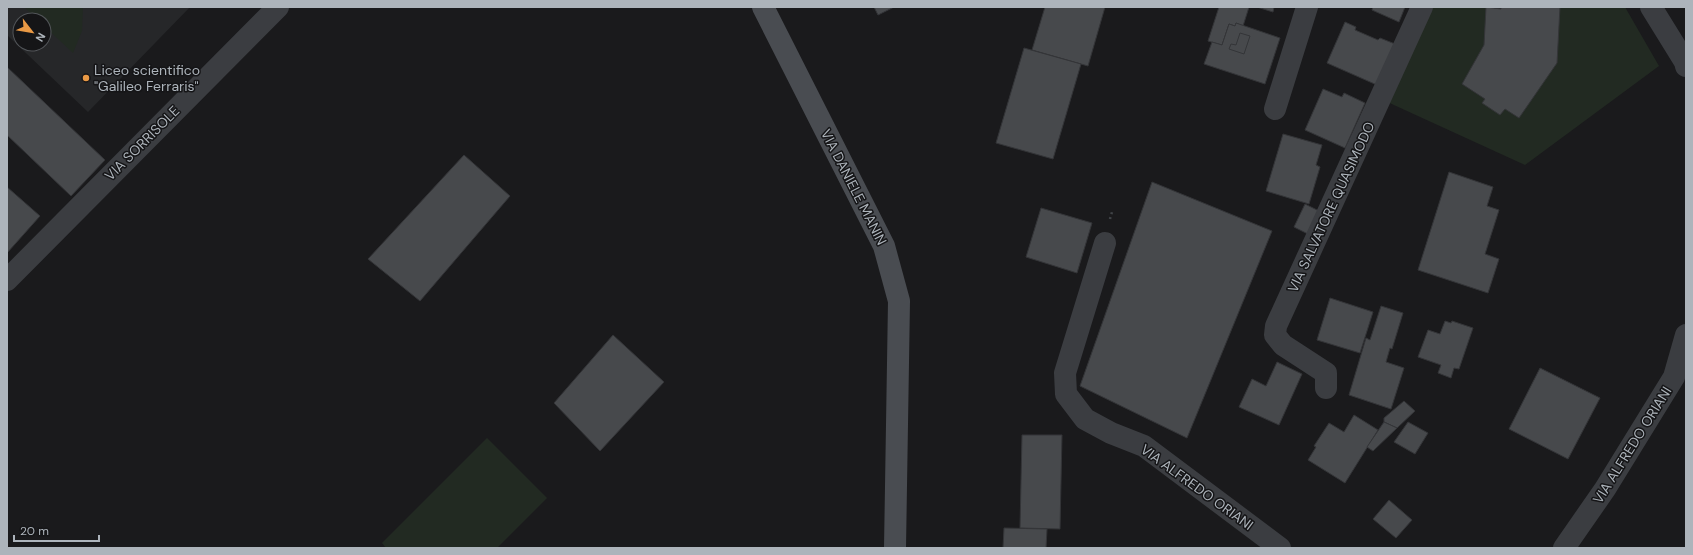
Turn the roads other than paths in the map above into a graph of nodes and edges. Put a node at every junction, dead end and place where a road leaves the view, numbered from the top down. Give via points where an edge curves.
1 (278, 7) edge
2 (762, 7) edge
3 (1307, 7) edge
4 (1422, 7) edge
5 (1651, 7) edge
6 (1686, 64) edge
7 (1274, 109) dead end
8 (1105, 243) dead end
9 (7, 280) edge
10 (1686, 335) edge
11 (1326, 388) dead end
12 (894, 548) edge
13 (1280, 548) edge
14 (1564, 548) edge

1 - 9 street, VIA SORRISOLE
2 - 12 main road, VIA DANIELE MANIN via 884,246 899,301
3 - 7 street
4 - 11 street, VIA SALVATORE QUASIMODO via 1276,326 1275,335 1283,345 1326,373
5 - 6 street
8 - 13 street, VIA ALFREDO ORIANI via 1065,373 1066,394 1085,419 1144,446
10 - 14 street, VIA ALFREDO ORIANI via 1674,377 1605,489

